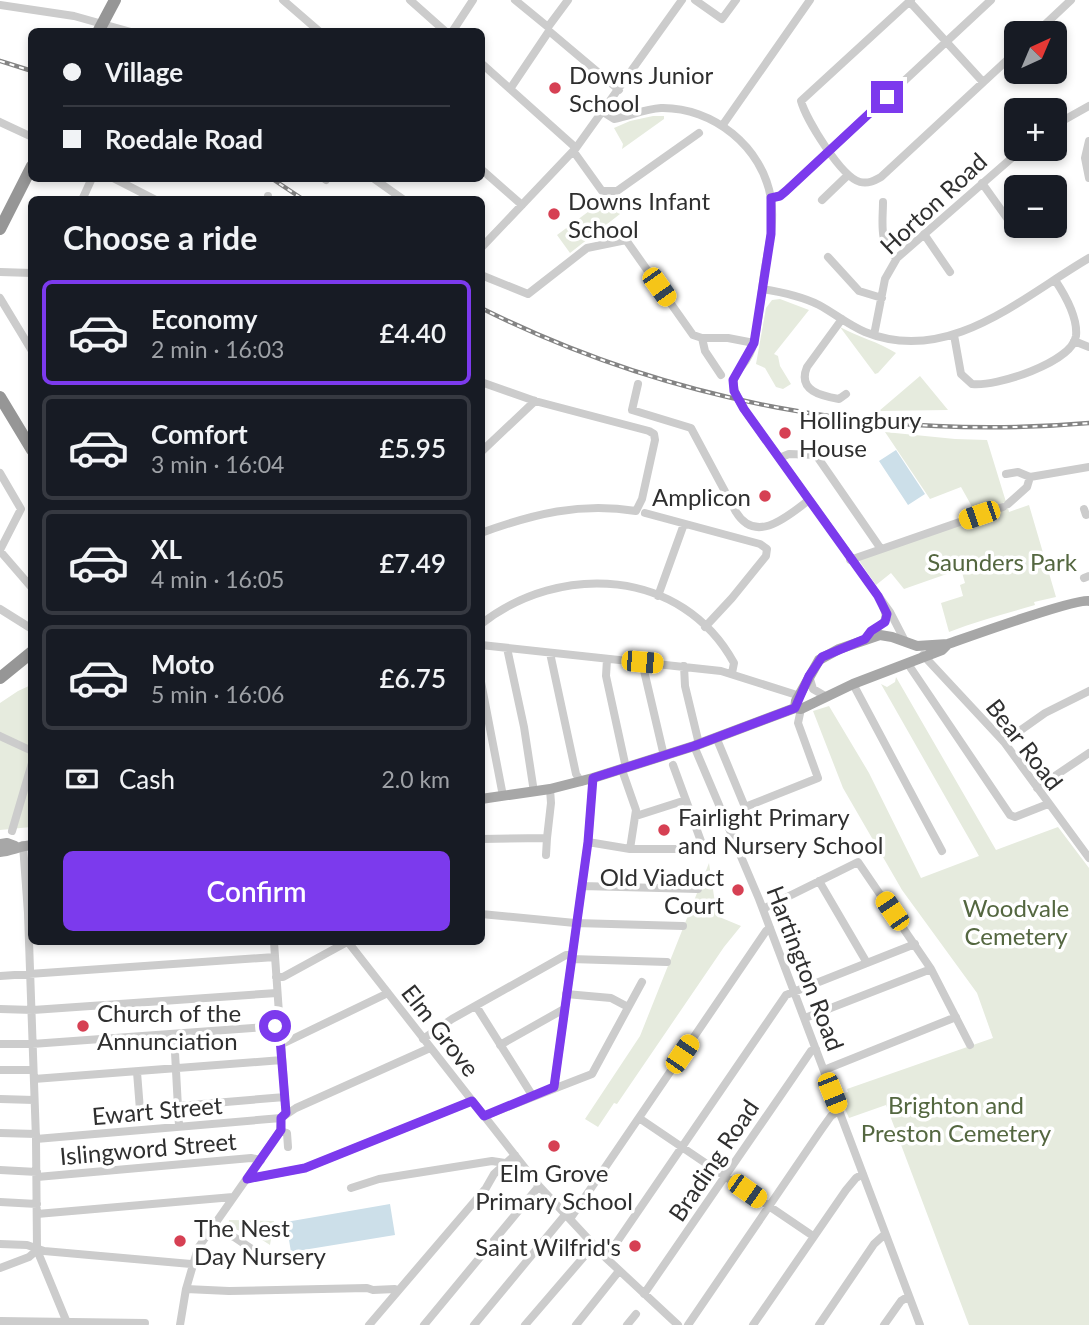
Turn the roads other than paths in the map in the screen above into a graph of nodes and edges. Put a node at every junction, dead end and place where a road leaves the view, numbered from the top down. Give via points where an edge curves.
1 (115, 0) edge
2 (283, 0) edge
3 (410, 0) edge
4 (472, 0) edge
5 (514, 0) edge
6 (568, 0) edge
7 (682, 0) edge
8 (695, 0) edge
9 (736, 0) edge
10 (810, 0) edge
11 (991, 0) edge
12 (1072, 0) edge
13 (910, 1) edge
14 (0, 5) edge
15 (1049, 21) edge
16 (100, 27) edge
17 (315, 28) edge
18 (442, 28) edge
19 (454, 28) edge
20 (548, 29) junction
21 (946, 42) junction
22 (1004, 63) edge
23 (485, 68) edge
24 (983, 82) junction
25 (509, 89) junction
26 (619, 90) junction
27 (1089, 106) edge
28 (603, 112) junction
29 (1067, 118) edge
30 (0, 122) edge
31 (722, 126) junction
32 (699, 133) dead end
33 (28, 135) edge
34 (1089, 141) edge
35 (575, 150) junction
36 (828, 151) junction
37 (1008, 161) edge
38 (485, 173) edge
39 (28, 174) edge
40 (848, 175) junction
41 (1089, 178) edge
42 (121, 182) edge
43 (379, 182) edge
44 (982, 183) junction
45 (137, 190) junction
46 (134, 196) edge
47 (148, 196) edge
48 (398, 196) edge
49 (771, 198) junction
50 (822, 200) dead end
51 (883, 202) dead end
52 (522, 205) junction
53 (1004, 214) edge
54 (0, 229) edge
55 (924, 234) junction
56 (485, 244) edge
57 (828, 257) dead end
58 (897, 258) junction
59 (1089, 258) edge
60 (0, 272) edge
61 (950, 272) dead end
62 (28, 273) edge
63 (485, 277) edge
64 (1055, 280) junction
65 (762, 289) junction
66 (0, 298) edge
67 (882, 298) junction
68 (842, 319) junction
69 (874, 335) junction
70 (954, 335) junction
71 (702, 338) junction
72 (1074, 341) junction
73 (754, 343) junction
74 (28, 344) edge
75 (1089, 347) edge
76 (721, 375) dead end
77 (485, 383) edge
78 (638, 384) dead end
79 (846, 394) dead end
80 (0, 397) edge
81 (535, 401) junction
82 (28, 443) edge
83 (485, 448) edge
84 (779, 458) junction
85 (1089, 467) edge
86 (1006, 474) dead end
87 (1, 476) edge
88 (1030, 477) junction
89 (809, 500) junction
90 (645, 513) dead end
91 (684, 524) junction
92 (485, 532) edge
93 (881, 549) junction
94 (0, 551) edge
95 (850, 560) junction
96 (28, 583) edge
97 (658, 596) junction
98 (878, 596) junction
99 (1087, 598) edge
100 (0, 609) edge
101 (485, 621) edge
102 (28, 626) edge
103 (705, 627) junction
104 (865, 639) junction
105 (905, 641) junction
106 (948, 644) junction
107 (485, 645) edge
108 (917, 646) junction
109 (508, 648) junction
110 (550, 653) junction
111 (925, 657) junction
112 (28, 659) edge
113 (607, 659) junction
114 (642, 662) junction
115 (908, 664) junction
116 (684, 666) junction
117 (732, 673) junction
118 (809, 676) junction
119 (0, 678) edge
120 (853, 684) junction
121 (1089, 691) edge
122 (813, 697) junction
123 (485, 704) edge
124 (798, 709) junction
125 (0, 736) edge
126 (716, 737) junction
127 (1004, 742) junction
128 (697, 745) junction
129 (28, 749) edge
130 (1089, 753) edge
131 (664, 756) junction
132 (673, 765) dead end
133 (624, 769) junction
134 (28, 777) edge
135 (593, 778) junction
136 (581, 782) junction
137 (1037, 788) junction
138 (550, 789) junction
139 (534, 792) junction
140 (503, 796) junction
141 (485, 798) edge
142 (686, 800) junction
143 (1048, 804) junction
144 (636, 816) junction
145 (12, 831) dead end
146 (547, 838) junction
147 (485, 839) edge
148 (588, 842) junction
149 (0, 844) edge
150 (23, 845) edge
151 (630, 849) junction
152 (942, 851) dead end
153 (0, 852) edge
154 (546, 855) dead end
155 (1089, 859) edge
156 (819, 881) junction
157 (582, 886) junction
158 (698, 889) dead end
159 (28, 909) edge
160 (763, 909) junction
161 (485, 914) edge
162 (575, 923) junction
163 (683, 926) dead end
164 (770, 928) junction
165 (915, 944) junction
166 (30, 945) edge
167 (274, 945) edge
168 (342, 945) edge
169 (350, 945) edge
170 (275, 957) junction
171 (571, 957) junction
172 (667, 962) dead end
173 (867, 963) junction
174 (931, 969) junction
175 (30, 974) junction
176 (0, 976) edge
177 (276, 977) junction
178 (642, 982) dead end
179 (795, 991) junction
180 (277, 993) junction
181 (388, 993) junction
182 (566, 994) junction
183 (476, 1006) junction
184 (628, 1007) junction
185 (0, 1009) edge
186 (31, 1009) junction
187 (564, 1009) junction
188 (956, 1017) junction
189 (805, 1018) junction
190 (279, 1026) junction
191 (174, 1034) junction
192 (423, 1039) junction
193 (0, 1044) edge
194 (32, 1044) junction
195 (281, 1045) junction
196 (500, 1045) junction
197 (970, 1045) dead end
198 (430, 1048) junction
199 (816, 1049) junction
200 (282, 1060) junction
201 (175, 1069) junction
202 (0, 1070) edge
203 (824, 1070) junction
204 (137, 1072) junction
205 (33, 1074) junction
206 (554, 1087) junction
207 (532, 1096) junction
208 (285, 1097) junction
209 (0, 1099) edge
210 (34, 1100) junction
211 (472, 1101) junction
212 (178, 1106) junction
213 (140, 1110) dead end
214 (839, 1110) junction
215 (284, 1116) junction
216 (484, 1116) junction
217 (639, 1118) junction
218 (180, 1126) junction
219 (281, 1130) junction
220 (0, 1133) edge
221 (36, 1137) junction
222 (288, 1147) dead end
223 (682, 1147) junction
224 (515, 1155) junction
225 (261, 1160) junction
226 (505, 1163) junction
227 (0, 1170) edge
228 (37, 1174) junction
229 (863, 1174) junction
230 (726, 1176) junction
231 (247, 1179) junction
232 (539, 1186) junction
233 (351, 1188) dead end
234 (233, 1197) junction
235 (0, 1202) edge
236 (37, 1204) junction
237 (769, 1206) junction
238 (37, 1214) junction
239 (567, 1217) junction
240 (211, 1228) junction
241 (885, 1234) junction
242 (813, 1236) junction
243 (0, 1244) edge
244 (594, 1245) junction
245 (37, 1250) junction
246 (606, 1258) junction
247 (268, 1259) dead end
248 (191, 1264) junction
249 (0, 1268) edge
250 (620, 1271) junction
251 (186, 1289) junction
252 (398, 1291) junction
253 (644, 1294) junction
254 (909, 1296) junction
255 (636, 1314) dead end
256 (145, 1320) edge
257 (0, 1321) edge
258 (68, 1323) edge
259 (630, 1324) edge
260 (180, 1325) edge
261 (369, 1325) edge
262 (424, 1325) edge
263 (474, 1325) edge
264 (525, 1325) edge
265 (576, 1325) edge
266 (678, 1325) edge
267 (688, 1325) edge
268 (753, 1325) edge
269 (819, 1325) edge
270 (884, 1325) edge
271 (920, 1325) edge

1 - 16 highway
2 - 17 street
3 - 18 street
4 - 19 street
5 - 20 street
6 - 20 street
7 - 26 street
8 - 9 street via 722,19
10 - 31 street
11 - 21 street
12 - 15 street
13 - 21 street
13 - 36 street via 801,101
14 - 16 street via 74,16
20 - 25 street
20 - 26 street
21 - 24 street
21 - 36 street
22 - 24 street
23 - 25 street
24 - 40 street via 881,177 864,183
25 - 35 street
26 - 28 street
27 - 29 street
28 - 31 street via 616,119 645,110 677,109
28 - 35 street
30 - 33 street
31 - 49 street via 750,152
32 - 35 street via 611,193 602,191
34 - 41 street via 1085,158
35 - 52 street
36 - 40 street
36 - 49 street via 780,196
37 - 44 street, Horton Road
38 - 52 street
39 - 54 highway
40 - 50 street
42 - 45 street
43 - 48 street
44 - 53 street
44 - 55 street, Horton Road
45 - 46 street
45 - 47 street
49 - 65 street
51 - 58 street via 883,242
52 - 56 street
55 - 58 street, Horton Road
55 - 61 street
57 - 67 street via 859,291
58 - 67 street, Horton Road via 887,273
59 - 64 street
60 - 62 street
63 - 71 street via 528,294 590,246 626,240 693,335
64 - 70 street via 1006,312
64 - 72 street via 1070,308
65 - 68 street via 810,301
65 - 73 street
66 - 74 street
67 - 69 street, Horton Road
68 - 69 street
68 - 79 street via 804,374 813,393 839,399
69 - 70 street via 920,341
70 - 72 street via 961,374 975,385 1030,371
71 - 73 street
71 - 76 street
72 - 75 street
73 - 84 street via 733,380 734,391
77 - 81 street
78 - 89 street via 632,410 690,427 736,513 746,523 758,528 771,526
80 - 82 highway
81 - 83 street
81 - 92 street via 654,434 642,499 636,510 560,509
84 - 89 street
84 - 93 street via 816,455
85 - 88 street
86 - 88 street
87 - 94 street via 21,512
88 - 93 street via 1027,487 1006,506
89 - 95 street
90 - 91 street
91 - 97 street
91 - 103 street via 766,548 766,556
93 - 95 street
94 - 96 street
95 - 98 street
97 - 101 street via 614,583 565,585 524,597
97 - 103 street
98 - 104 street via 886,621
98 - 105 street
99 - 106 main road
100 - 102 street
103 - 117 street via 734,661
104 - 105 main road via 880,635
104 - 118 main road via 822,657
105 - 108 main road
105 - 115 main road
106 - 108 main road
106 - 111 main road
107 - 109 street
108 - 111 street, Bear Road
109 - 110 street
109 - 139 street
110 - 113 street
110 - 136 street
111 - 115 main road
111 - 127 street, Bear Road
112 - 119 highway
113 - 114 street
113 - 133 street via 606,676
114 - 116 street
114 - 131 street
115 - 120 main road
115 - 143 street via 1012,817
116 - 117 street
116 - 128 street, Hartington Road
117 - 122 street
118 - 122 main road
118 - 122 street
120 - 122 main road
120 - 152 street
121 - 127 street via 1045,713
122 - 124 main road
122 - 124 main road
123 - 140 street
124 - 126 main road
124 - 126 street via 798,723 818,778 746,807
125 - 129 street
126 - 128 main road
127 - 137 street, Bear Road
128 - 131 main road
128 - 160 street, Hartington Road
130 - 137 street
131 - 133 main road
132 - 142 street
133 - 135 main road
133 - 144 street
134 - 145 street
135 - 136 main road
135 - 148 street
136 - 138 main road
137 - 143 street, Bear Road
138 - 139 main road
138 - 146 street
139 - 140 main road
140 - 141 main road
142 - 144 street
142 - 151 street via 701,849
143 - 155 street, Bear Road
144 - 151 street
146 - 147 street
146 - 154 street
148 - 151 street
148 - 157 street
149 - 150 main road
150 - 153 main road
150 - 159 street
156 - 160 street
156 - 165 street via 858,862
156 - 173 street
157 - 158 street
157 - 162 street
160 - 164 street, Hartington Road
161 - 162 street
162 - 163 street
162 - 171 street
164 - 179 street, Hartington Road
164 - 217 street
165 - 173 street
165 - 174 street
166 - 175 street
167 - 170 street
168 - 177 street
169 - 181 street, Elm Grove
170 - 175 street
170 - 177 street
171 - 172 street
171 - 182 street
171 - 183 street via 566,955
173 - 179 street
174 - 188 street
174 - 189 street
175 - 176 street
175 - 186 street
177 - 180 street
178 - 184 street
179 - 189 street, Hartington Road
179 - 223 street via 783,998
180 - 186 street
180 - 190 street
181 - 192 street, Elm Grove
181 - 195 street
182 - 184 street via 611,998
182 - 187 street
183 - 192 street
183 - 196 street
184 - 206 street via 592,1074
185 - 186 street
186 - 194 street
187 - 196 street
187 - 206 street
188 - 197 street
188 - 203 street
189 - 199 street, Hartington Road
190 - 191 street
190 - 195 street
191 - 194 street
191 - 201 street
192 - 198 street, Elm Grove
193 - 194 street
194 - 205 street
195 - 200 street
196 - 207 street
198 - 211 street, Elm Grove
198 - 215 street, Ewart Street
199 - 203 street, Hartington Road
199 - 230 street, Brading Road
200 - 201 street
200 - 208 street
201 - 204 street
201 - 212 street
202 - 205 street
203 - 214 street, Hartington Road
204 - 205 street
204 - 213 street
205 - 210 street
206 - 207 street
207 - 216 street
208 - 212 street
208 - 215 street
209 - 210 street
210 - 221 street
211 - 216 street, Elm Grove
211 - 231 street via 305,1168
212 - 218 street
214 - 229 street, Hartington Road
214 - 237 street
215 - 218 street, Ewart Street
215 - 219 street
216 - 224 street, Elm Grove
217 - 223 street
217 - 239 street
218 - 221 street, Ewart Street
219 - 222 street via 287,1133
219 - 225 street
220 - 221 street, Ewart Street
221 - 228 street
223 - 230 street
223 - 246 street
224 - 226 street
224 - 232 street, Elm Grove
225 - 228 street, Islingword Street
225 - 231 street
226 - 233 street via 383,1178
226 - 252 street
227 - 228 street, Islingword Street
228 - 236 street
229 - 241 street, Hartington Road
229 - 242 street via 851,1183
230 - 237 street
230 - 253 street, Brading Road
231 - 234 street
232 - 239 street, Elm Grove
232 - 262 street
234 - 238 street
234 - 240 street
235 - 236 street
236 - 238 street
237 - 242 street
237 - 267 street
238 - 245 street
239 - 244 street, Elm Grove
239 - 263 street
240 - 247 street
240 - 248 street
241 - 254 street, Hartington Road
241 - 269 street
242 - 268 street
243 - 245 street
244 - 246 street, Elm Grove
244 - 264 street
245 - 248 street
245 - 249 street
245 - 258 street
246 - 250 street, Elm Grove
248 - 251 street
250 - 253 street, Elm Grove
250 - 265 street
251 - 252 street
251 - 260 street
252 - 261 street
253 - 266 street, Elm Grove
254 - 270 street
254 - 271 street, Hartington Road
255 - 259 street
256 - 258 street
257 - 258 street

